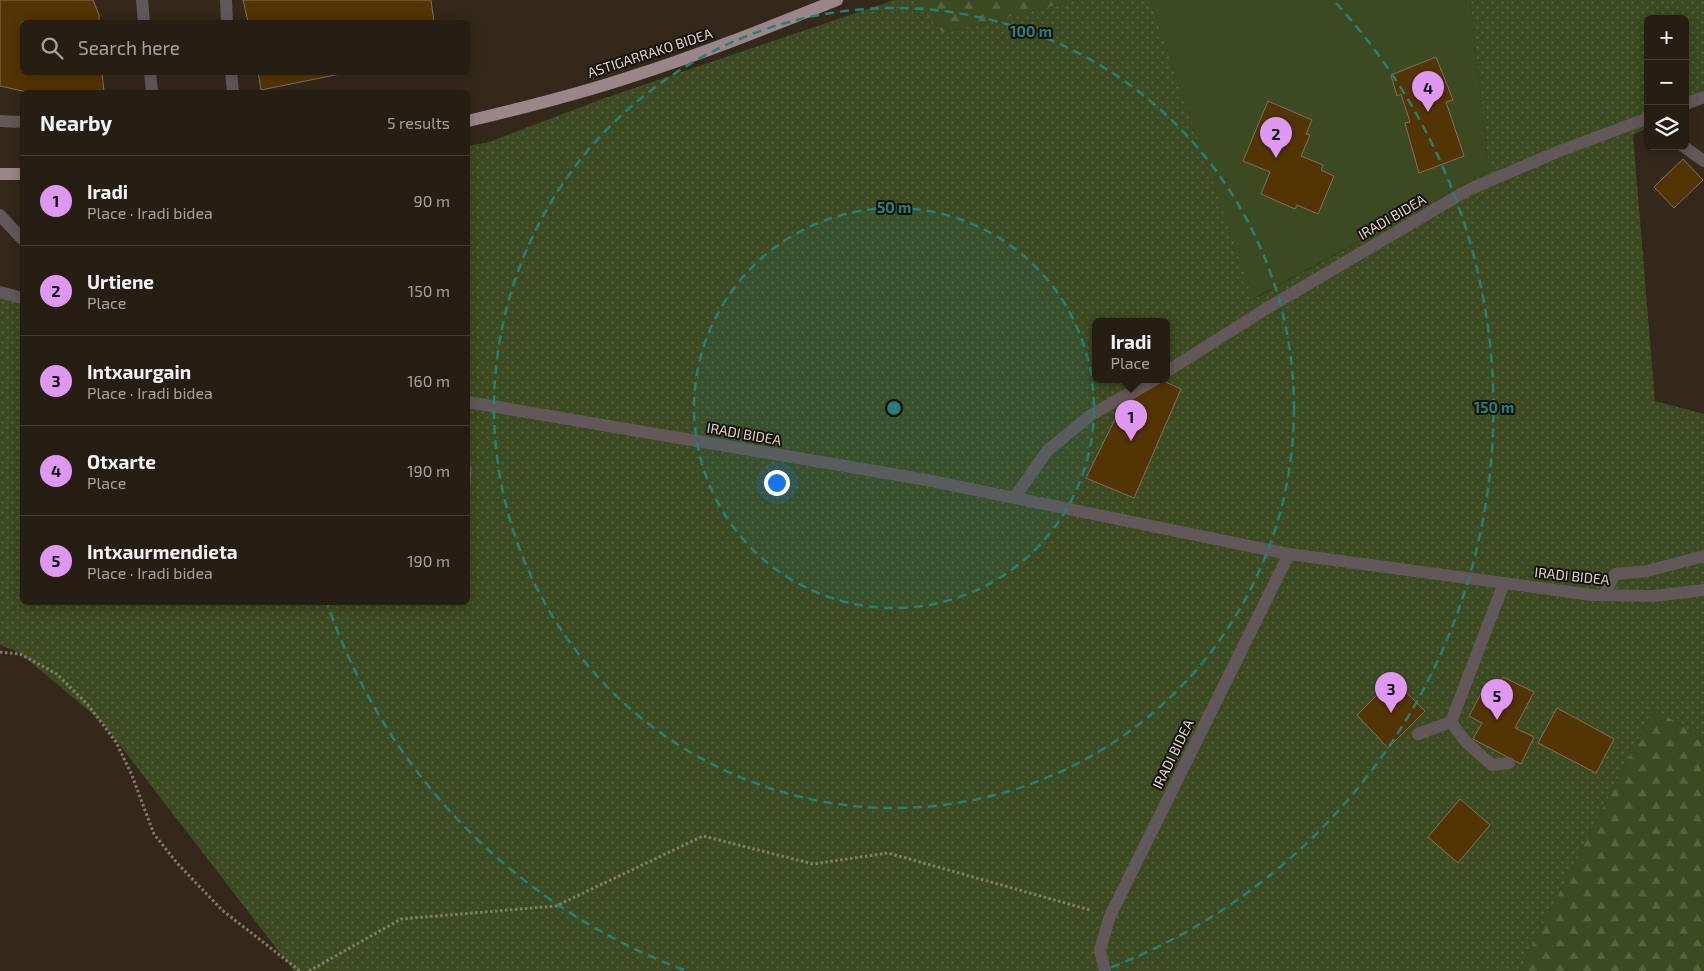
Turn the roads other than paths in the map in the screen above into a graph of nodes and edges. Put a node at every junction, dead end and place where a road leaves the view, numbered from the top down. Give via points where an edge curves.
1 (142, 0) edge
2 (226, 0) edge
3 (837, 0) edge
4 (144, 20) edge
5 (227, 20) edge
6 (150, 75) edge
7 (231, 75) edge
8 (152, 90) edge
9 (233, 90) edge
10 (1704, 97) edge
11 (1689, 103) edge
12 (1644, 119) edge
13 (470, 120) edge
14 (0, 121) edge
15 (20, 122) edge
16 (1689, 150) edge
17 (1704, 161) edge
18 (0, 174) edge
19 (20, 174) edge
20 (0, 215) edge
21 (20, 237) edge
22 (0, 292) edge
23 (20, 297) edge
24 (1170, 369) edge
25 (1147, 383) edge
26 (470, 402) edge
27 (1015, 497) junction
28 (1289, 554) junction
29 (1704, 556) edge
30 (1504, 583) junction
31 (1704, 590) edge
32 (1604, 595) junction
33 (1451, 722) junction
34 (1418, 734) dead end
35 (1509, 763) dead end
36 (1105, 971) edge

1 - 4 street
2 - 5 street
3 - 13 main road, ASTIGARRAKO BIDEA via 727,44 632,76
6 - 8 street
7 - 9 street
10 - 11 street
12 - 24 street, IRADI BIDEA via 1468,190 1280,300
14 - 15 street
16 - 17 street
18 - 19 main road
20 - 21 street
22 - 23 street
25 - 27 street via 1091,415 1047,451
26 - 27 street, IRADI BIDEA
27 - 28 street, IRADI BIDEA
28 - 30 street, IRADI BIDEA
28 - 36 street, IRADI BIDEA via 1110,916 1100,950
29 - 32 street via 1647,571 1615,574
30 - 32 street, IRADI BIDEA
30 - 33 street
31 - 32 street, IRADI BIDEA via 1653,596
33 - 34 street
33 - 35 street via 1466,742 1492,765

